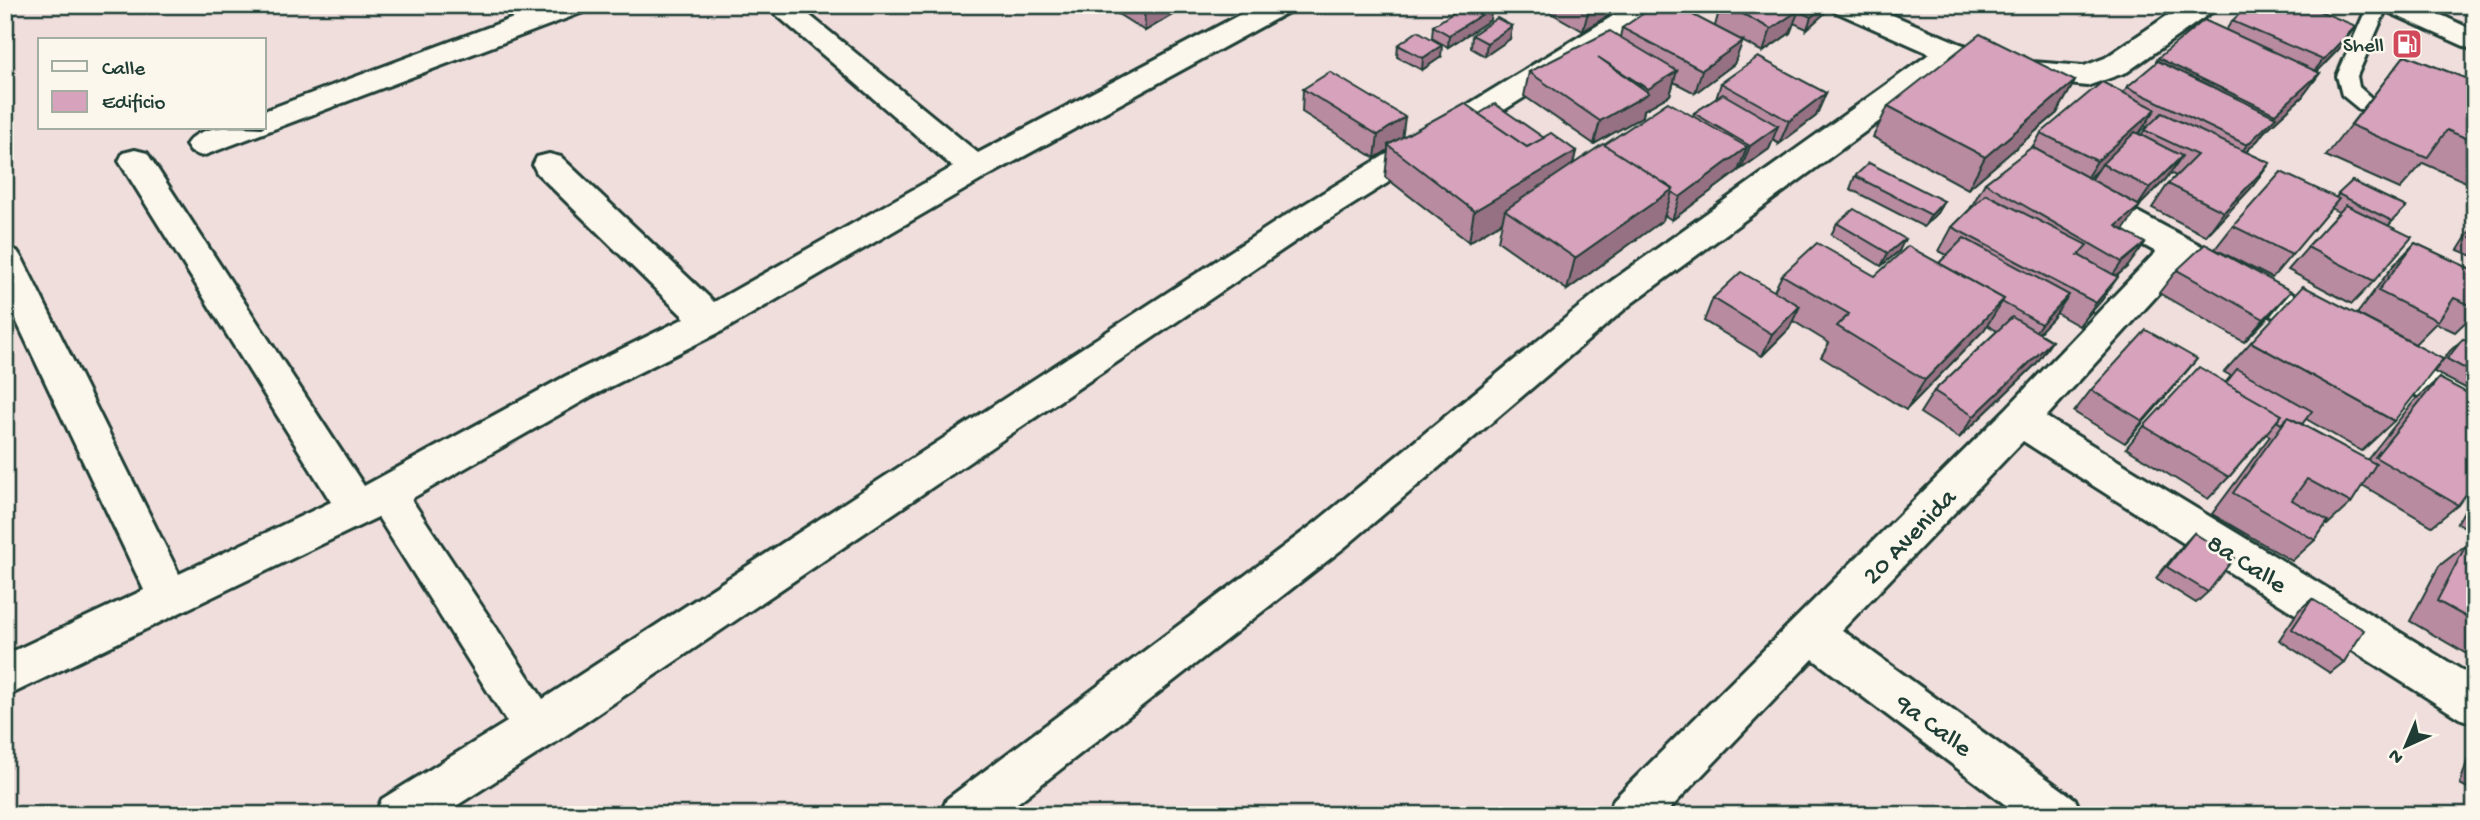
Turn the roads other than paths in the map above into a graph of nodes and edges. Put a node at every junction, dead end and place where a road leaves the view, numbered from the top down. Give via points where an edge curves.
1 (576, 5) edge
2 (779, 5) edge
3 (1280, 5) edge
4 (1652, 5) edge
5 (1844, 5) edge
6 (2203, 5) edge
7 (2378, 5) edge
8 (2396, 5) edge
9 (2447, 5) edge
10 (2475, 18) edge
11 (2475, 42) edge
12 (1953, 52) junction
13 (2367, 104) edge
14 (266, 121) edge
15 (243, 130) edge
16 (202, 145) dead end
17 (135, 160) dead end
18 (549, 164) dead end
19 (976, 168) junction
20 (2050, 180) edge
21 (2179, 250) junction
22 (5, 260) edge
23 (711, 321) junction
24 (2475, 409) edge
25 (2020, 420) junction
26 (371, 501) junction
27 (169, 597) junction
28 (1812, 633) junction
29 (5, 677) edge
30 (2475, 703) edge
31 (537, 729) junction
32 (399, 815) edge
33 (964, 815) edge
34 (1631, 815) edge
35 (2058, 815) edge

1 - 14 street
2 - 19 street
3 - 19 street
4 - 31 street via 1297,224
5 - 12 street
6 - 12 street via 2116,65 2087,76 2032,71
7 - 13 lane via 2347,76 2349,90
8 - 11 street
9 - 10 street
12 - 33 street via 1619,294 1330,535
15 - 16 street
17 - 26 street
18 - 23 street
19 - 23 street
20 - 21 street
21 - 24 street
21 - 25 street, 20 Avenida
22 - 27 street
23 - 26 street via 579,386
25 - 28 street, 20 Avenida
25 - 30 street, 8a Calle
26 - 27 street
26 - 31 street
27 - 29 street
28 - 34 street, 20 Avenida
28 - 35 street, 9a Calle
31 - 32 street

